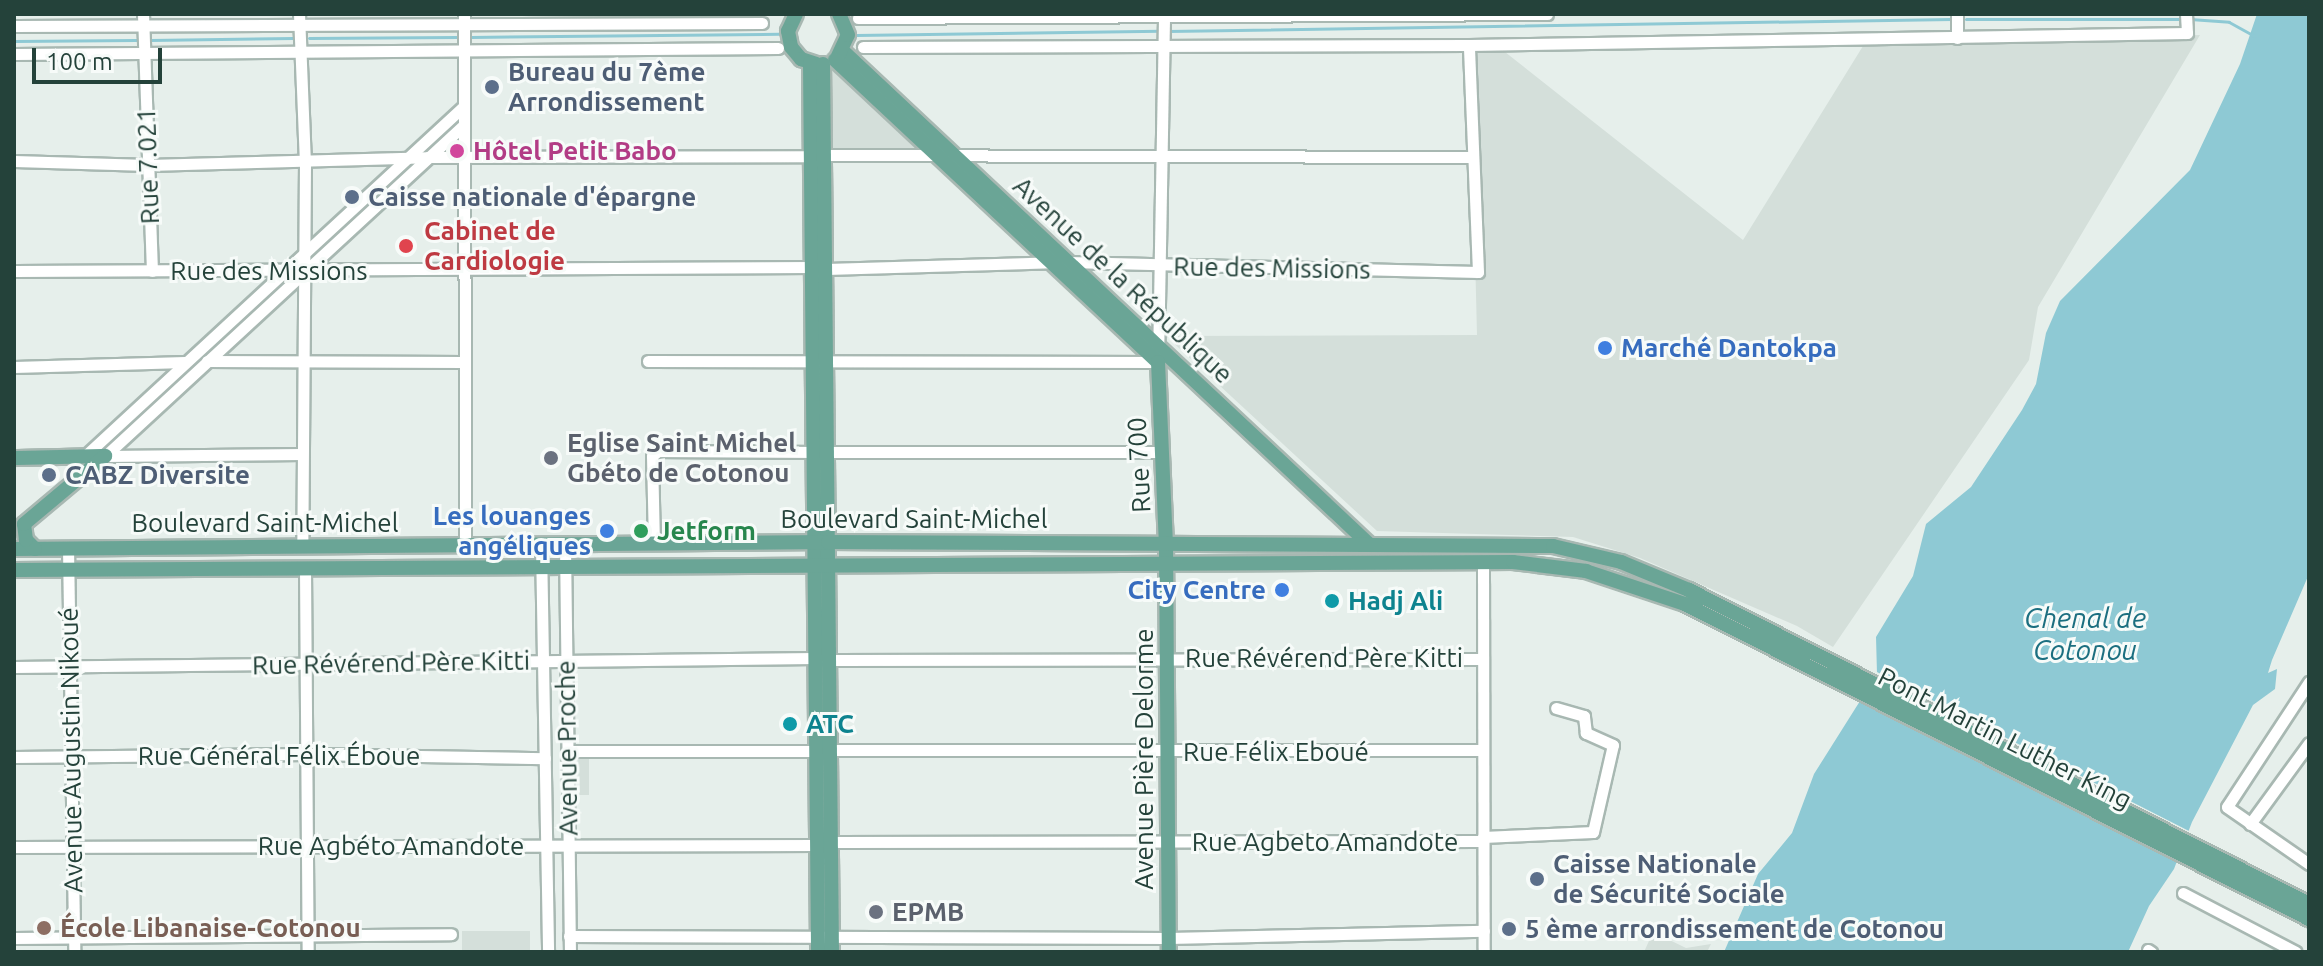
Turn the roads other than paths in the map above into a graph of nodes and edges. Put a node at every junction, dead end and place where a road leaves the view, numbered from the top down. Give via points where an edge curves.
1 (839, 14) edge
2 (1547, 14) edge
3 (1957, 14) edge
4 (2186, 14) edge
5 (581, 17) edge
6 (789, 17) edge
7 (464, 18) edge
8 (858, 18) dead end
9 (144, 19) edge
10 (299, 19) edge
11 (1164, 19) edge
12 (762, 23) dead end
13 (14, 26) edge
14 (1957, 38) junction
15 (1469, 45) junction
16 (1164, 46) junction
17 (863, 47) dead end
18 (778, 48) dead end
19 (463, 50) junction
20 (300, 52) junction
21 (145, 53) junction
22 (14, 54) edge
23 (828, 59) junction
24 (464, 106) junction
25 (461, 127) junction
26 (818, 155) junction
27 (428, 157) junction
28 (1472, 157) junction
29 (407, 158) junction
30 (464, 158) junction
31 (940, 158) junction
32 (958, 158) junction
33 (1163, 158) junction
34 (14, 161) edge
35 (305, 163) junction
36 (148, 165) junction
37 (303, 253) junction
38 (1051, 262) junction
39 (1068, 262) junction
40 (1161, 265) junction
41 (819, 268) junction
42 (286, 269) junction
43 (464, 269) junction
44 (14, 271) edge
45 (152, 271) junction
46 (302, 274) junction
47 (1159, 346) junction
48 (819, 358) junction
49 (208, 361) junction
50 (648, 361) dead end
51 (185, 362) junction
52 (301, 362) junction
53 (464, 362) junction
54 (1158, 362) junction
55 (14, 367) edge
56 (820, 452) junction
57 (1162, 452) junction
58 (87, 454) junction
59 (302, 454) junction
60 (105, 456) junction
61 (14, 458) edge
62 (75, 480) junction
63 (821, 542) junction
64 (1166, 543) junction
65 (654, 544) junction
66 (465, 545) junction
67 (541, 545) junction
68 (565, 545) junction
69 (1370, 545) junction
70 (302, 546) junction
71 (68, 548) junction
72 (14, 549) edge
73 (35, 549) junction
74 (14, 562) edge
75 (1483, 563) junction
76 (821, 565) junction
77 (542, 567) junction
78 (565, 567) junction
79 (1166, 567) junction
80 (305, 569) junction
81 (21, 570) edge
82 (67, 572) junction
83 (1790, 648) junction
84 (1168, 657) junction
85 (822, 659) junction
86 (1482, 659) junction
87 (543, 661) junction
88 (566, 661) junction
89 (306, 664) junction
90 (72, 666) junction
91 (14, 667) edge
92 (2309, 682) edge
93 (1556, 708) dead end
94 (2309, 743) edge
95 (823, 750) junction
96 (1482, 750) junction
97 (567, 751) junction
98 (1168, 753) junction
99 (307, 754) junction
100 (14, 757) edge
101 (72, 757) junction
102 (545, 758) junction
103 (2250, 824) junction
104 (1483, 839) junction
105 (824, 843) junction
106 (1169, 843) junction
107 (546, 845) junction
108 (568, 845) junction
109 (307, 846) junction
110 (14, 847) edge
111 (73, 847) junction
112 (2205, 858) junction
113 (2309, 864) edge
114 (2183, 893) dead end
115 (2309, 904) edge
116 (2309, 919) edge
117 (1484, 931) junction
118 (825, 933) junction
119 (451, 934) dead end
120 (569, 936) junction
121 (308, 937) junction
122 (14, 938) edge
123 (73, 938) junction
124 (1169, 945) edge
125 (74, 952) edge
126 (308, 952) edge
127 (548, 952) edge
128 (570, 952) edge
129 (818, 952) edge
130 (832, 952) edge
131 (1484, 952) edge
132 (2296, 952) edge

1 - 23 main road via 848,32
2 - 11 street
3 - 14 street
4 - 14 street via 2187,33
5 - 7 street
5 - 12 street
6 - 23 main road via 792,50
7 - 10 street
7 - 19 street
8 - 11 street
9 - 10 street
9 - 13 street
9 - 21 street, Rue 7.021
10 - 20 street
11 - 16 street
14 - 15 street
15 - 16 street
15 - 28 street
16 - 17 street
16 - 33 street
18 - 19 street
19 - 20 street
19 - 24 street
20 - 21 street
20 - 35 street
21 - 22 street
21 - 36 street, Rue 7.021
23 - 26 main road
23 - 31 main road, Avenue de la République
23 - 32 main road, Avenue de la République
24 - 25 street
24 - 29 street
25 - 27 street
25 - 30 street
26 - 30 street
26 - 31 street
26 - 41 main road
27 - 29 street
27 - 30 street
27 - 46 street
28 - 33 street
28 - 40 street, Rue des Missions via 1478,272
29 - 35 street
29 - 37 street
30 - 43 street
31 - 32 street
31 - 38 main road, Avenue de la République
32 - 33 street
32 - 39 main road, Avenue de la République
33 - 40 street
34 - 36 street
35 - 36 street
35 - 37 street
36 - 45 street, Rue 7.021
37 - 42 street
37 - 46 street
38 - 39 street, Rue des Missions
38 - 41 street, Rue des Missions
38 - 54 main road, Avenue de la République
39 - 40 street, Rue des Missions
39 - 47 main road, Avenue de la République
40 - 47 street
41 - 43 street, Rue des Missions
41 - 48 main road
42 - 45 street, Rue des Missions
42 - 46 street, Rue des Missions
42 - 51 street
43 - 46 street, Rue des Missions
43 - 53 street
44 - 45 street, Rue des Missions
46 - 49 street
46 - 52 street
47 - 54 street
47 - 69 main road, Avenue de la République
48 - 50 street
48 - 54 street
48 - 56 main road
49 - 51 street
49 - 52 street
49 - 60 street
51 - 55 street
51 - 58 street
52 - 53 street
52 - 59 street
53 - 66 street
54 - 57 main road, Rue 700
56 - 57 street
56 - 63 main road
56 - 65 street via 658,451 652,456
57 - 64 main road, Rue 700
58 - 60 main road
58 - 61 main road
58 - 62 main road
59 - 60 street
59 - 70 street
60 - 62 main road
62 - 73 main road via 24,524 26,540
63 - 64 main road, Boulevard Saint-Michel
63 - 65 main road, Boulevard Saint-Michel
63 - 76 main road
64 - 69 main road, Boulevard Saint-Michel
64 - 79 main road, Rue 700
65 - 68 main road, Boulevard Saint-Michel
66 - 67 main road, Boulevard Saint-Michel
66 - 70 main road, Boulevard Saint-Michel
67 - 68 main road, Boulevard Saint-Michel
67 - 77 street, Avenue Proche
68 - 78 street, Avenue Proche
69 - 83 main road, Boulevard Saint-Michel via 1538,545 1598,556 1648,572
70 - 71 main road, Boulevard Saint-Michel
71 - 73 main road, Boulevard Saint-Michel
71 - 82 street, Avenue Augustin Nikoué
72 - 73 main road, Boulevard Saint-Michel
74 - 81 main road
75 - 79 main road, Boulevard Saint-Michel
75 - 83 main road, Boulevard Saint-Michel via 1550,566 1634,583
75 - 86 street
76 - 78 main road, Boulevard Saint-Michel
76 - 79 main road, Boulevard Saint-Michel
76 - 85 main road
77 - 78 main road, Boulevard Saint-Michel
77 - 80 main road, Boulevard Saint-Michel
77 - 87 street, Avenue Proche
78 - 88 street, Avenue Proche
79 - 84 main road, Avenue Pière Delorme
80 - 82 main road, Boulevard Saint-Michel
80 - 89 street
81 - 82 main road, Boulevard Saint-Michel
82 - 90 street, Avenue Augustin Nikoué
83 - 112 main road, Pont Martin Luther King
84 - 85 street, Rue Révérend Père Kitti
84 - 86 street, Rue Révérend Père Kitti
84 - 98 main road, Avenue Pière Delorme
85 - 88 street, Rue Révérend Père Kitti
85 - 95 main road
86 - 96 street
87 - 88 street, Rue Révérend Père Kitti
87 - 89 street, Rue Révérend Père Kitti
87 - 102 street, Avenue Proche
88 - 97 street, Avenue Proche
89 - 90 street, Rue Révérend Père Kitti
89 - 99 street
90 - 91 street, Rue Révérend Père Kitti
90 - 101 street, Avenue Augustin Nikoué
92 - 103 street via 2227,807
93 - 104 street, Rue Agbeto Amandote via 1581,714 1586,733 1612,741 1593,832
94 - 103 street
95 - 97 street, Rue Félix Eboué
95 - 98 street, Rue Félix Eboué
95 - 105 main road
96 - 98 street, Rue Félix Eboué
96 - 104 street
97 - 108 street, Avenue Proche
98 - 106 main road, Avenue Pière Delorme
99 - 101 street, Rue Général Félix Éboue
99 - 102 street, Rue Général Félix Éboue
99 - 109 street
100 - 101 street, Rue Général Félix Éboue
101 - 111 street, Avenue Augustin Nikoué
102 - 107 street, Avenue Proche
103 - 113 street
104 - 106 street, Rue Agbeto Amandote
104 - 117 street
105 - 106 street, Rue Agbeto Amandote
105 - 108 street, Rue Agbéto Amandote
105 - 118 main road
106 - 124 main road, Avenue Pière Delorme
107 - 108 street, Rue Agbéto Amandote
107 - 109 street, Rue Agbéto Amandote
107 - 127 street, Avenue Proche
108 - 120 street, Avenue Proche
109 - 111 street, Rue Agbéto Amandote
109 - 121 street
110 - 111 street, Rue Agbéto Amandote
111 - 123 street, Avenue Augustin Nikoué
112 - 115 main road
112 - 116 main road
114 - 132 street
117 - 124 street
117 - 131 street
118 - 120 street
118 - 124 street
118 - 129 main road
118 - 130 main road
119 - 121 street
120 - 128 street, Avenue Proche
121 - 123 street
121 - 126 street
122 - 123 street
123 - 125 street, Avenue Augustin Nikoué

